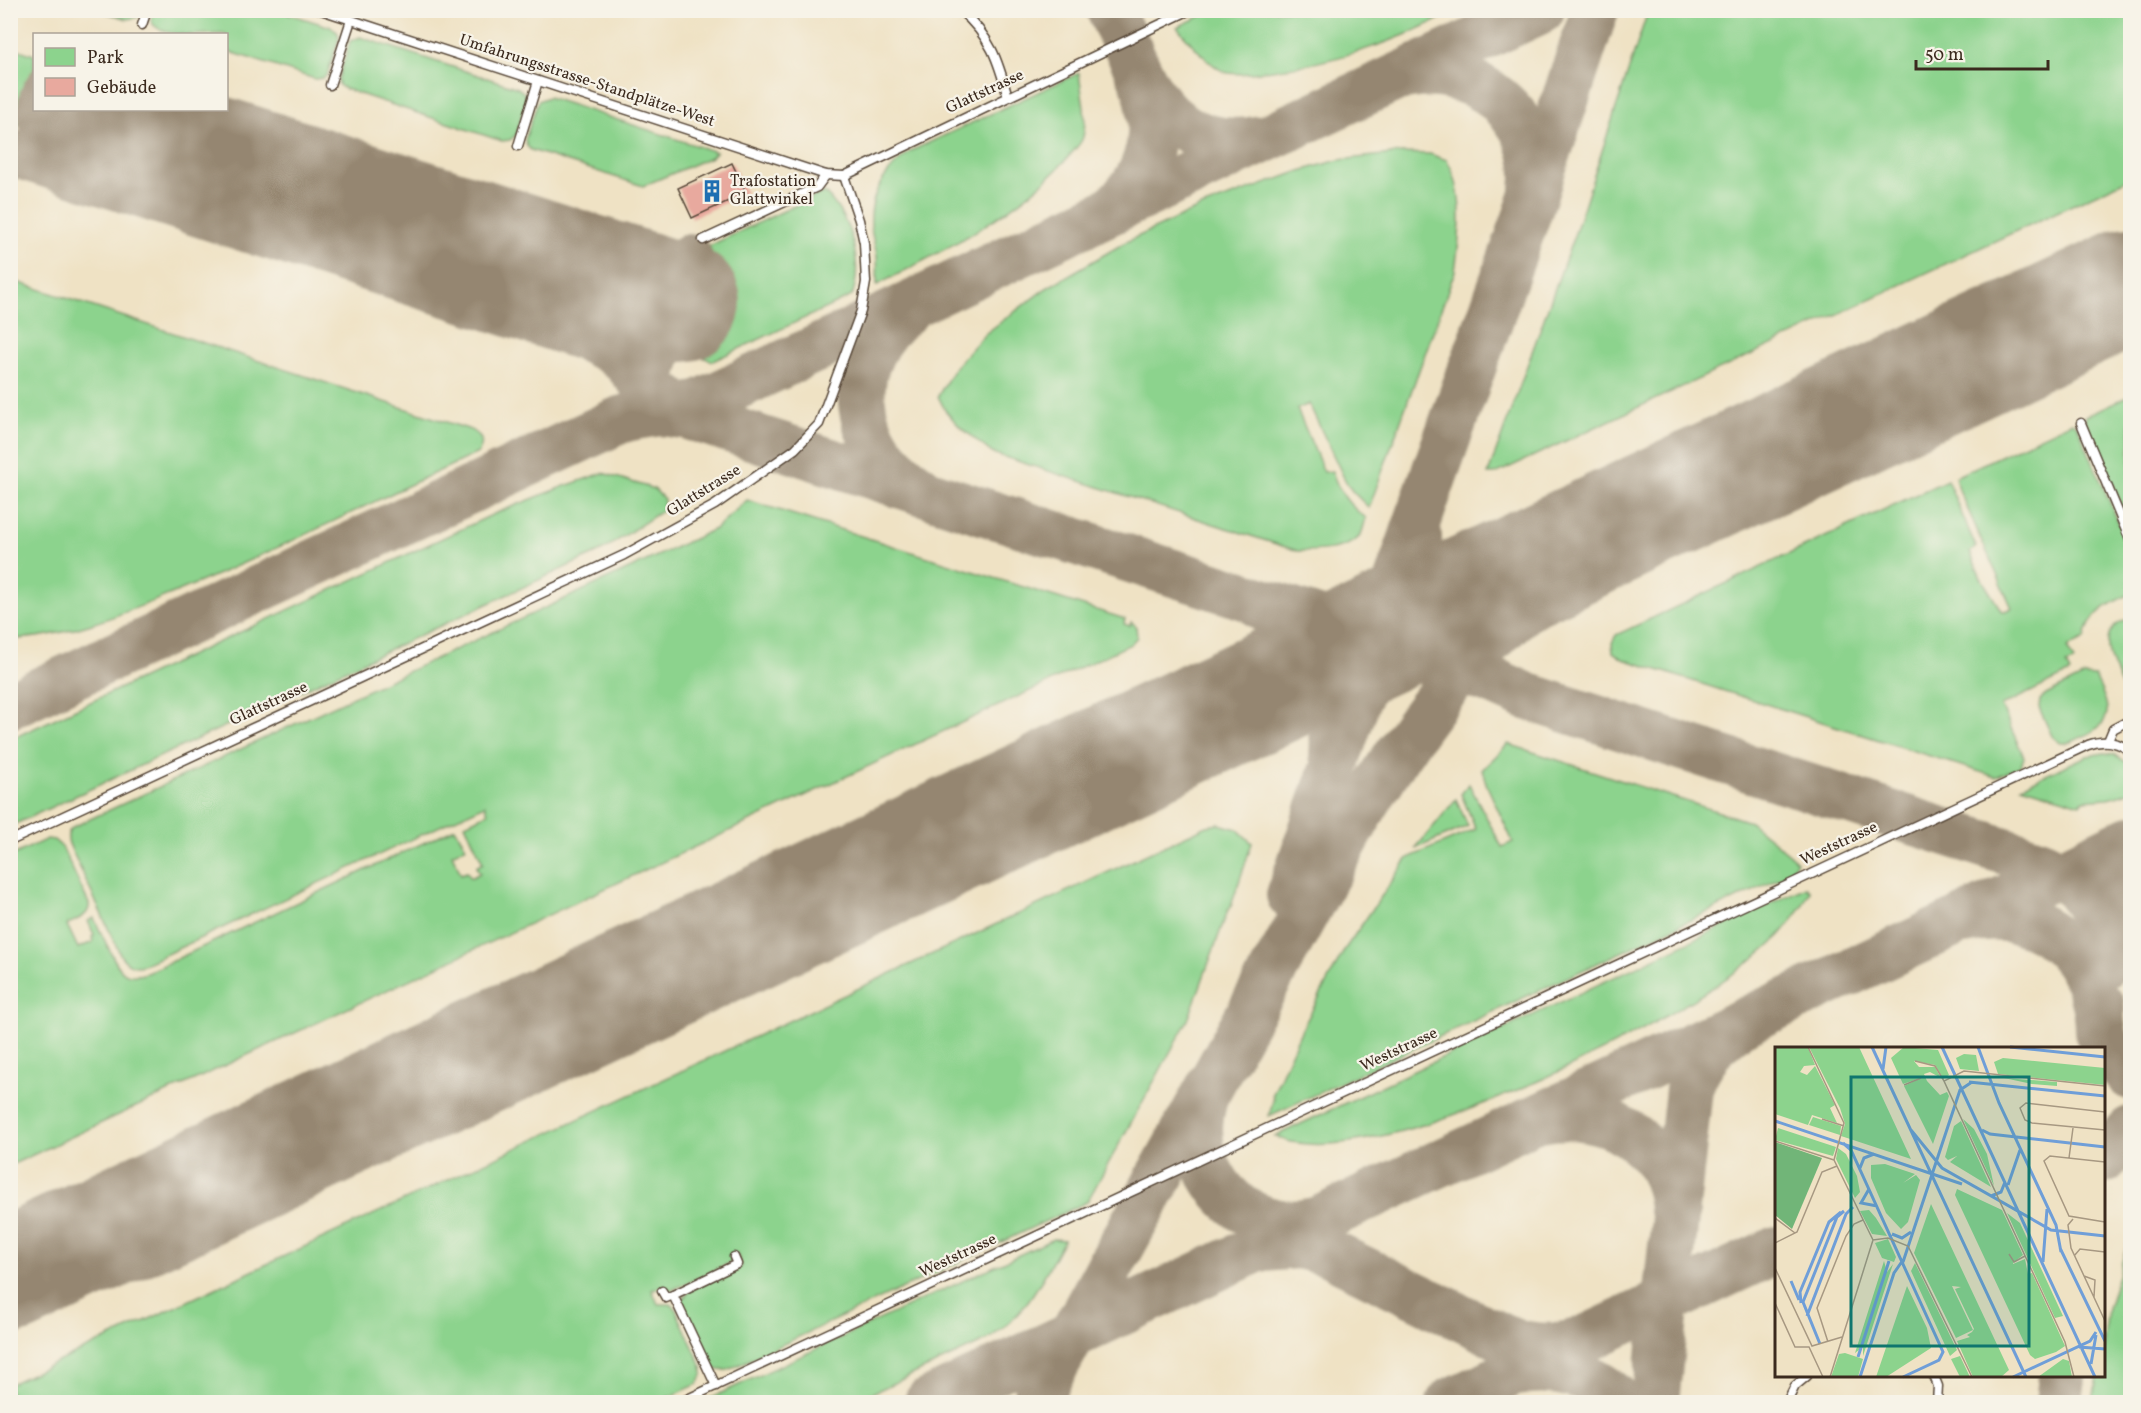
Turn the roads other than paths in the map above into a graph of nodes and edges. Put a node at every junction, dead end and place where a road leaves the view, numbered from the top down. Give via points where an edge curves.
1 (147, 10) edge
2 (321, 10) edge
3 (960, 10) edge
4 (1190, 10) edge
5 (351, 20) junction
6 (142, 25) dead end
7 (538, 81) junction
8 (330, 85) dead end
9 (1008, 98) junction
10 (518, 146) dead end
11 (826, 175) junction
12 (844, 176) junction
13 (703, 240) dead end
14 (2081, 423) dead end
15 (2130, 540) edge
16 (2130, 720) edge
17 (2108, 741) junction
18 (2130, 751) edge
19 (10, 842) edge
20 (734, 1257) dead end
21 (662, 1291) dead end
22 (674, 1294) junction
23 (1806, 1377) edge
24 (1934, 1377) edge
25 (716, 1386) junction
26 (681, 1402) edge
27 (1787, 1402) edge
28 (1937, 1402) edge

1 - 6 lane
2 - 5 lane, Umfahrungsstrasse-Standplätze-West
3 - 9 lane via 995,52
4 - 9 lane, Glattstrasse
5 - 7 lane, Umfahrungsstrasse-Standplätze-West
5 - 8 lane
7 - 10 lane
7 - 11 lane, Umfahrungsstrasse-Standplätze-West
9 - 12 lane, Glattstrasse
11 - 12 lane, Umfahrungsstrasse-Standplätze-West
11 - 13 lane via 817,187
12 - 19 lane, Glattstrasse via 864,243 865,292 819,424 795,449 715,506 624,555
14 - 15 lane
16 - 17 lane via 2113,729
17 - 18 lane
17 - 25 lane, Weststrasse via 2088,745
20 - 22 lane via 737,1264
21 - 22 lane via 666,1298
22 - 25 lane
23 - 27 lane via 1795,1386
24 - 28 lane
25 - 26 lane, Weststrasse

